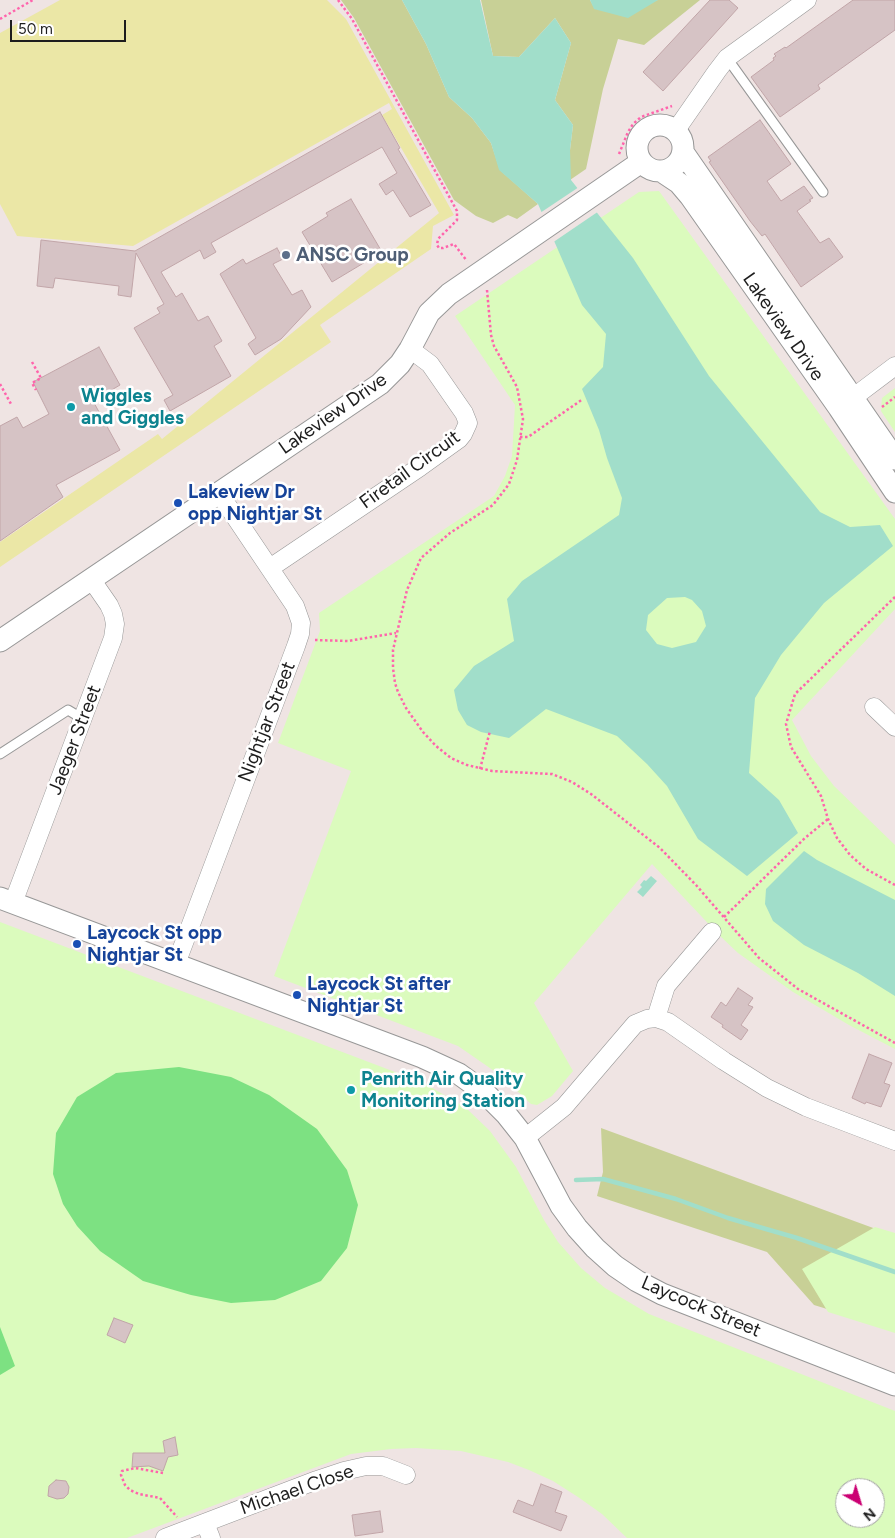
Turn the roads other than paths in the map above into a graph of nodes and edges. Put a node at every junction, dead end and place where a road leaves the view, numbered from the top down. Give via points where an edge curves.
1 (807, 0) edge
2 (727, 58) junction
3 (676, 130) junction
4 (683, 152) junction
5 (641, 162) junction
6 (661, 171) junction
7 (823, 192) dead end
8 (410, 349) junction
9 (895, 366) edge
10 (846, 404) junction
11 (895, 459) edge
12 (219, 492) junction
13 (895, 492) edge
14 (270, 568) junction
15 (91, 579) junction
16 (0, 641) edge
17 (874, 707) dead end
18 (83, 719) junction
19 (895, 727) edge
20 (0, 754) edge
21 (7, 900) edge
22 (712, 932) dead end
23 (176, 964) junction
24 (656, 1018) junction
25 (525, 1138) junction
26 (895, 1142) edge
27 (895, 1385) edge
28 (406, 1475) dead end
29 (208, 1531) edge
30 (165, 1538) edge

1 - 2 street
2 - 3 street
2 - 7 lane
3 - 4 street via 681,136
3 - 5 street via 657,125 645,130 638,141
4 - 6 street via 675,165
4 - 10 street, Lakeview Drive
5 - 6 street
5 - 8 street, Lakeview Drive via 449,294 422,324
6 - 10 street, Lakeview Drive via 690,196
8 - 12 street, Lakeview Drive via 380,384
8 - 14 street, Firetail Circuit via 430,364 464,413 468,423 463,434
9 - 10 street
10 - 11 street, Lakeview Drive
10 - 13 street, Lakeview Drive
12 - 14 street, Nightjar Street
12 - 15 street, Lakeview Drive
14 - 23 street, Nightjar Street via 295,606 301,623 300,634
15 - 16 street, Lakeview Drive
15 - 18 street, Jaeger Street via 109,606 115,624 113,638
17 - 19 street
18 - 20 lane via 68,710
18 - 21 street, Jaeger Street
21 - 23 street, Laycock Street
22 - 24 street via 666,986
23 - 25 street, Laycock Street via 422,1056 459,1074 490,1098
24 - 25 street via 635,1024 564,1107
24 - 26 street via 668,1022 767,1088
25 - 27 street, Laycock Street via 561,1206 577,1228 594,1248 637,1281 662,1294
28 - 29 street, Michael Close via 383,1466 344,1471 317,1480
29 - 30 street, Michael Close via 184,1531

